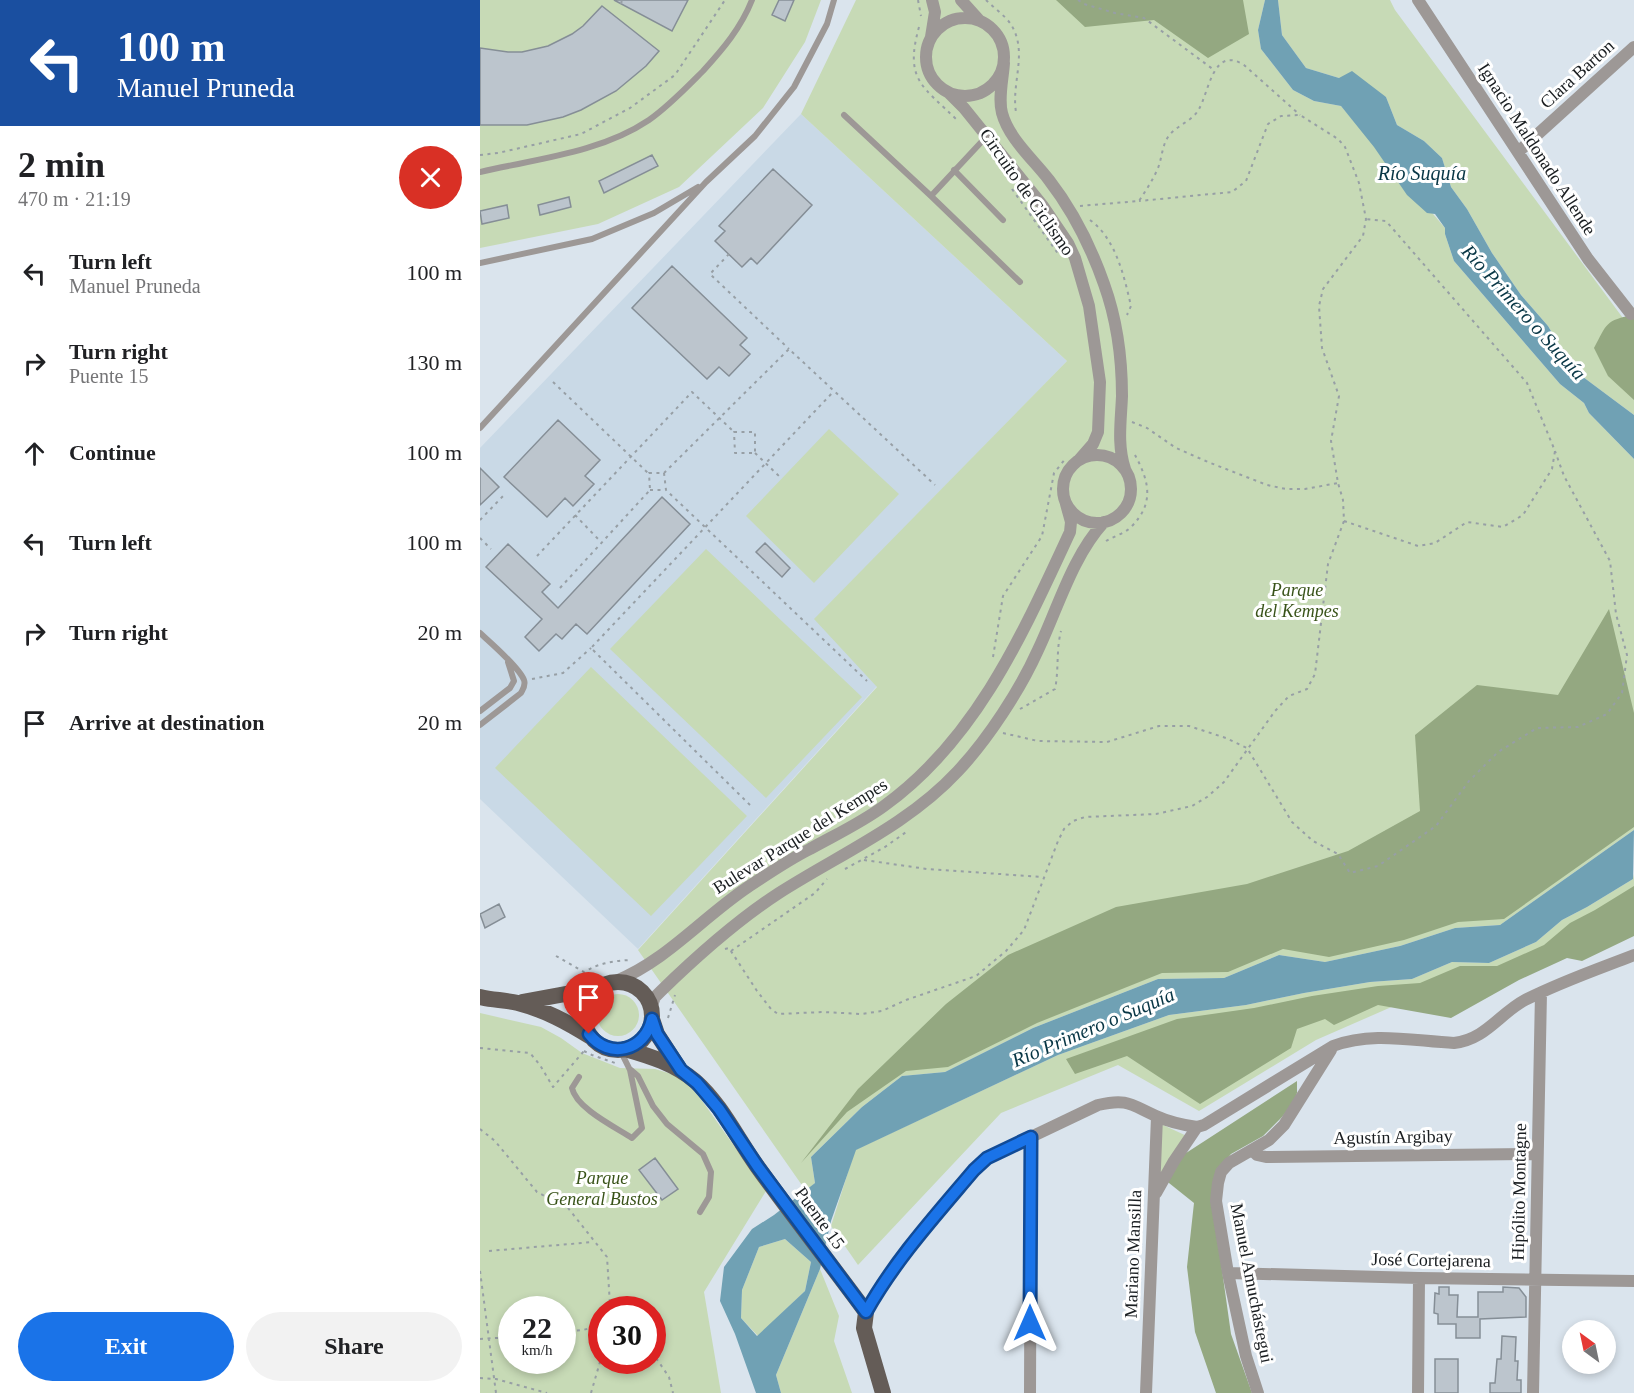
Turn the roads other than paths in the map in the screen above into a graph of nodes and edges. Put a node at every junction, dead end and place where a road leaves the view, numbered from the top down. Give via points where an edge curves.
1 (752, 0) edge
2 (834, 0) edge
3 (932, 0) edge
4 (961, 0) edge
5 (1418, 0) edge
6 (979, 20) junction
7 (931, 38) junction
8 (1634, 47) edge
9 (1004, 63) junction
10 (949, 93) junction
11 (844, 116) dead end
12 (986, 137) junction
13 (1518, 152) junction
14 (954, 170) junction
15 (480, 172) edge
16 (706, 182) junction
17 (931, 196) junction
18 (1003, 220) dead end
19 (480, 263) edge
20 (1020, 282) dead end
21 (1631, 314) dead end
22 (480, 428) edge
23 (1074, 457) junction
24 (1125, 469) junction
25 (1066, 504) junction
26 (1104, 522) junction
27 (480, 633) edge
28 (507, 658) junction
29 (480, 711) edge
30 (480, 725) edge
31 (1634, 954) edge
32 (616, 981) junction
33 (598, 988) junction
34 (1541, 993) junction
35 (480, 997) edge
36 (516, 1003) junction
37 (657, 1017) junction
38 (589, 1044) junction
39 (1333, 1046) junction
40 (622, 1049) junction
41 (630, 1070) junction
42 (681, 1070) junction
43 (579, 1077) dead end
44 (1157, 1117) junction
45 (1197, 1127) junction
46 (1031, 1137) junction
47 (1252, 1150) junction
48 (1537, 1154) junction
49 (1154, 1197) junction
50 (700, 1212) dead end
51 (1228, 1273) junction
52 (1419, 1278) junction
53 (1535, 1279) junction
54 (1634, 1281) edge
55 (866, 1312) junction
56 (883, 1393) edge
57 (1030, 1393) edge
58 (1146, 1393) edge
59 (1258, 1393) edge
60 (1418, 1393) edge
61 (1533, 1393) edge

1 - 15 lane via 736,32 716,57 649,120 599,144
2 - 16 lane via 827,24 794,87 755,136
3 - 7 street via 935,12
4 - 6 street
5 - 13 street, Ignacio Maldonado Allende
6 - 7 street via 948,22
6 - 9 street via 1000,38
7 - 10 street via 926,54 928,69 936,83
8 - 13 street, Clara Barton
9 - 10 street via 995,83 984,92 963,96
9 - 24 street via 1001,108 1005,120 1071,212 1093,254 1113,312 1121,370 1120,440
10 - 12 street
11 - 17 lane
12 - 14 lane
12 - 23 street via 1057,226 1082,280 1100,382 1098,432 1093,444
13 - 21 street, Ignacio Maldonado Allende via 1588,259
14 - 17 lane
14 - 18 lane
16 - 19 lane via 654,213 592,239
16 - 22 lane
17 - 20 lane
23 - 24 street via 1099,455 1118,461
23 - 25 street via 1063,485
24 - 26 street via 1130,479 1129,501 1115,518
25 - 26 street via 1082,520
25 - 32 street, Bulevar Parque del Kempes via 1070,532 1032,615 974,715 940,756 884,807 748,887 648,965
26 - 37 street, Bulevar Parque del Kempes via 1077,564 1026,674 987,735 957,772 903,818 734,924 661,991 653,1002
27 - 28 lane
28 - 29 lane via 514,681
28 - 30 lane via 525,680 525,687
31 - 34 street
32 - 33 main road
32 - 37 main road via 639,988
33 - 36 main road
33 - 38 main road via 584,1012
34 - 39 street via 1523,1001 1468,1041 1368,1037
34 - 48 street, Hipólito Montagne
35 - 36 main road
36 - 38 main road via 556,1017
37 - 40 main road via 643,1038
37 - 42 main road via 657,1034
38 - 40 main road
39 - 45 street
39 - 47 street, Manuel Amuchástegui via 1284,1125
40 - 41 lane
40 - 42 main road
41 - 43 lane via 642,1128 632,1138 574,1097 572,1088
41 - 50 lane via 638,1076 653,1106 668,1124 703,1154 711,1172 709,1197
42 - 55 main road, Puente 15 via 719,1109
44 - 45 street
44 - 46 street via 1135,1104 1110,1102
44 - 49 street, Mariano Mansilla
45 - 49 street
46 - 55 street via 987,1158 974,1170 900,1259
46 - 57 street
47 - 48 street, Agustín Argibay via 1266,1156
47 - 51 street, Manuel Amuchástegui via 1229,1163 1218,1183 1216,1202
48 - 53 street, Hipólito Montagne
49 - 58 street, Mariano Mansilla
51 - 52 street, José Cortejarena
51 - 59 street, Manuel Amuchástegui
52 - 53 street, José Cortejarena
52 - 60 street
53 - 54 street, José Cortejarena
53 - 61 street, Hipólito Montagne
55 - 56 main road via 864,1328

